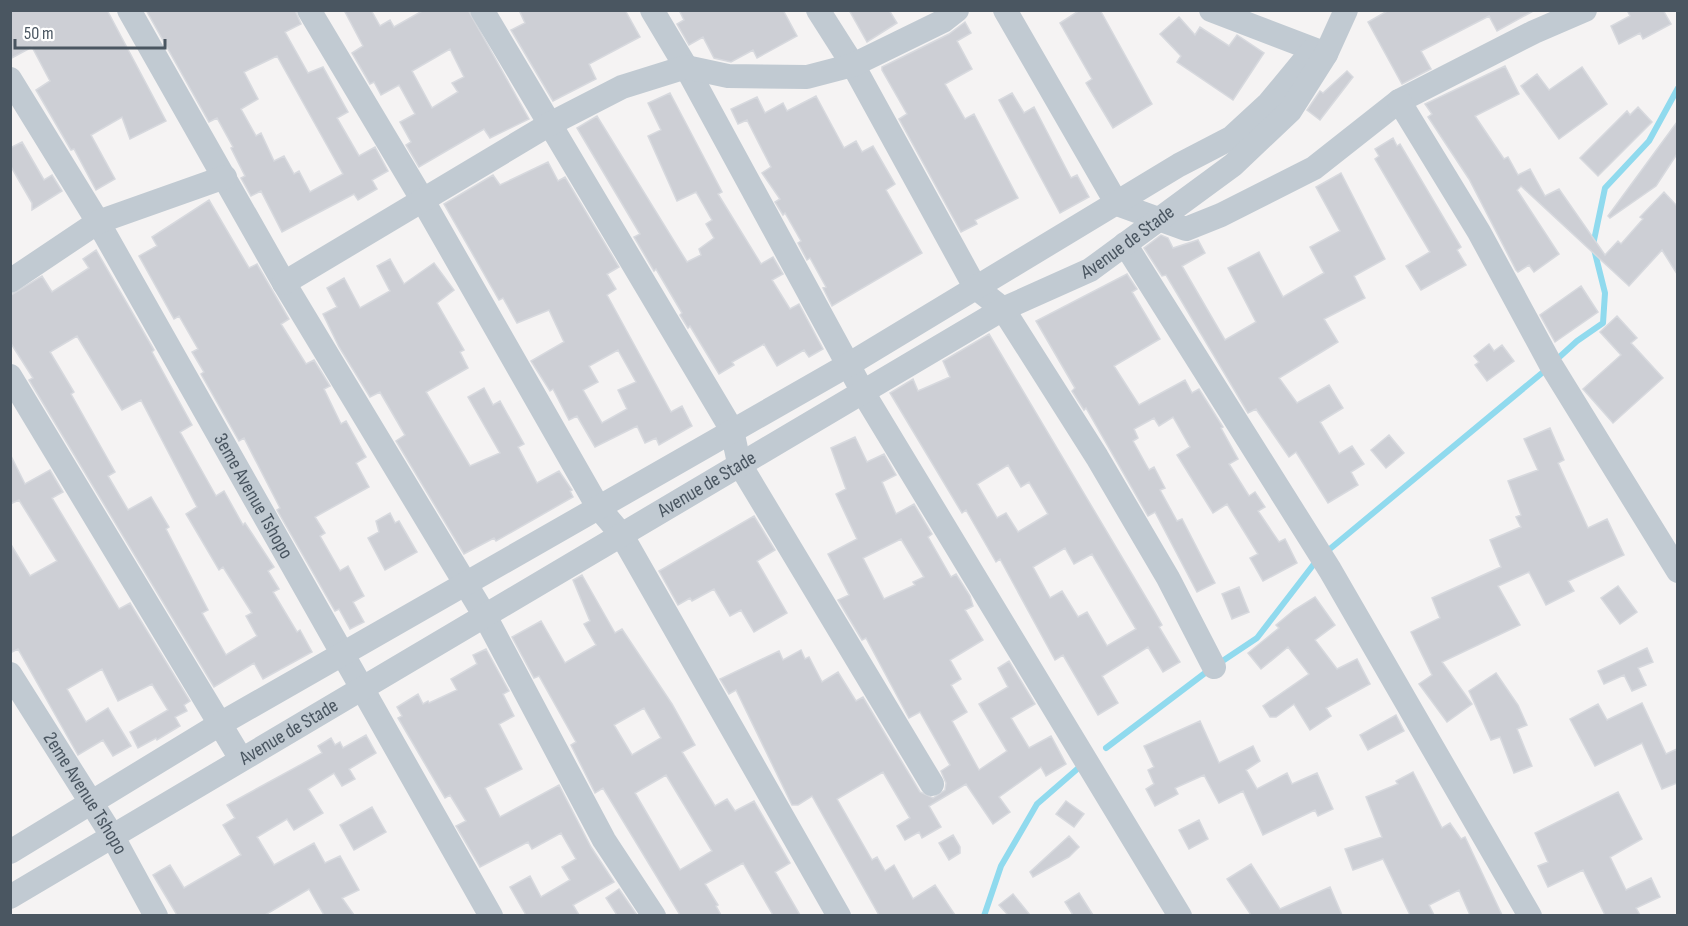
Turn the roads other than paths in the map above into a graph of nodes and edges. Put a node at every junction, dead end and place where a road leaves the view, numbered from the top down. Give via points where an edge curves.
1 (129, 10) edge
2 (309, 10) edge
3 (482, 10) edge
4 (652, 10) edge
5 (818, 10) edge
6 (957, 10) edge
7 (1005, 10) edge
8 (1211, 10) edge
9 (1331, 10) edge
10 (1346, 10) edge
11 (1585, 10) edge
12 (1319, 52) junction
13 (853, 65) junction
14 (686, 67) junction
15 (10, 79) edge
16 (1399, 101) junction
17 (550, 124) junction
18 (225, 177) junction
19 (422, 199) junction
20 (1117, 204) junction
21 (1158, 220) junction
22 (98, 222) junction
23 (1125, 243) junction
24 (10, 281) edge
25 (284, 283) junction
26 (975, 286) junction
27 (1003, 309) junction
28 (848, 365) junction
29 (10, 376) edge
30 (864, 394) junction
31 (732, 430) junction
32 (739, 463) junction
33 (598, 507) junction
34 (621, 534) junction
35 (1677, 570) edge
36 (466, 584) junction
37 (485, 616) junction
38 (343, 656) junction
39 (1214, 667) dead end
40 (10, 674) edge
41 (361, 688) junction
42 (220, 724) junction
43 (241, 759) junction
44 (932, 784) dead end
45 (92, 804) junction
46 (112, 837) junction
47 (10, 852) edge
48 (10, 897) edge
49 (156, 915) edge
50 (491, 915) edge
51 (654, 915) edge
52 (839, 915) edge
53 (1180, 915) edge
54 (1530, 915) edge

1 - 18 street
2 - 19 street
3 - 17 street
4 - 14 street
5 - 13 street
6 - 13 street via 944,21
7 - 20 street
8 - 12 street
9 - 12 street
10 - 12 street, Avenue de Stade
11 - 16 street
12 - 20 street via 1231,138
12 - 21 street, Avenue de Stade via 1290,111 1233,165
13 - 14 street via 807,77 728,76
13 - 26 street
14 - 17 street via 622,87
14 - 28 street
15 - 22 street, 3eme Avenue Tshopo
16 - 21 street via 1314,168 1221,215 1186,229
16 - 35 street via 1479,232 1551,365
17 - 19 street
17 - 31 street
18 - 22 street
18 - 25 street
19 - 25 street
19 - 33 street
20 - 21 street
20 - 26 street
21 - 23 street, Avenue de Stade
22 - 24 street
22 - 38 street, 3eme Avenue Tshopo
23 - 27 street, Avenue de Stade via 1090,270
23 - 54 street via 1330,570
25 - 36 street
26 - 27 street
26 - 28 street
27 - 30 street, Avenue de Stade
27 - 39 street via 1150,548
28 - 30 street
28 - 31 street
29 - 42 street
30 - 32 street, Avenue de Stade
30 - 53 street
31 - 32 street
31 - 33 street
32 - 34 street, Avenue de Stade
32 - 44 street
33 - 34 street
33 - 36 street
34 - 37 street, Avenue de Stade
34 - 52 street
36 - 37 street
36 - 38 street
37 - 41 street, Avenue de Stade
37 - 51 street via 604,840
38 - 41 street, 3eme Avenue Tshopo
38 - 42 street
40 - 45 street, 2eme Avenue Tshopo
41 - 43 street, Avenue de Stade
41 - 50 street, 3eme Avenue Tshopo
42 - 43 street
42 - 45 street
43 - 46 street, Avenue de Stade
45 - 46 street, 2eme Avenue Tshopo
45 - 47 street
46 - 48 street, Avenue de Stade
46 - 49 street, 2eme Avenue Tshopo

